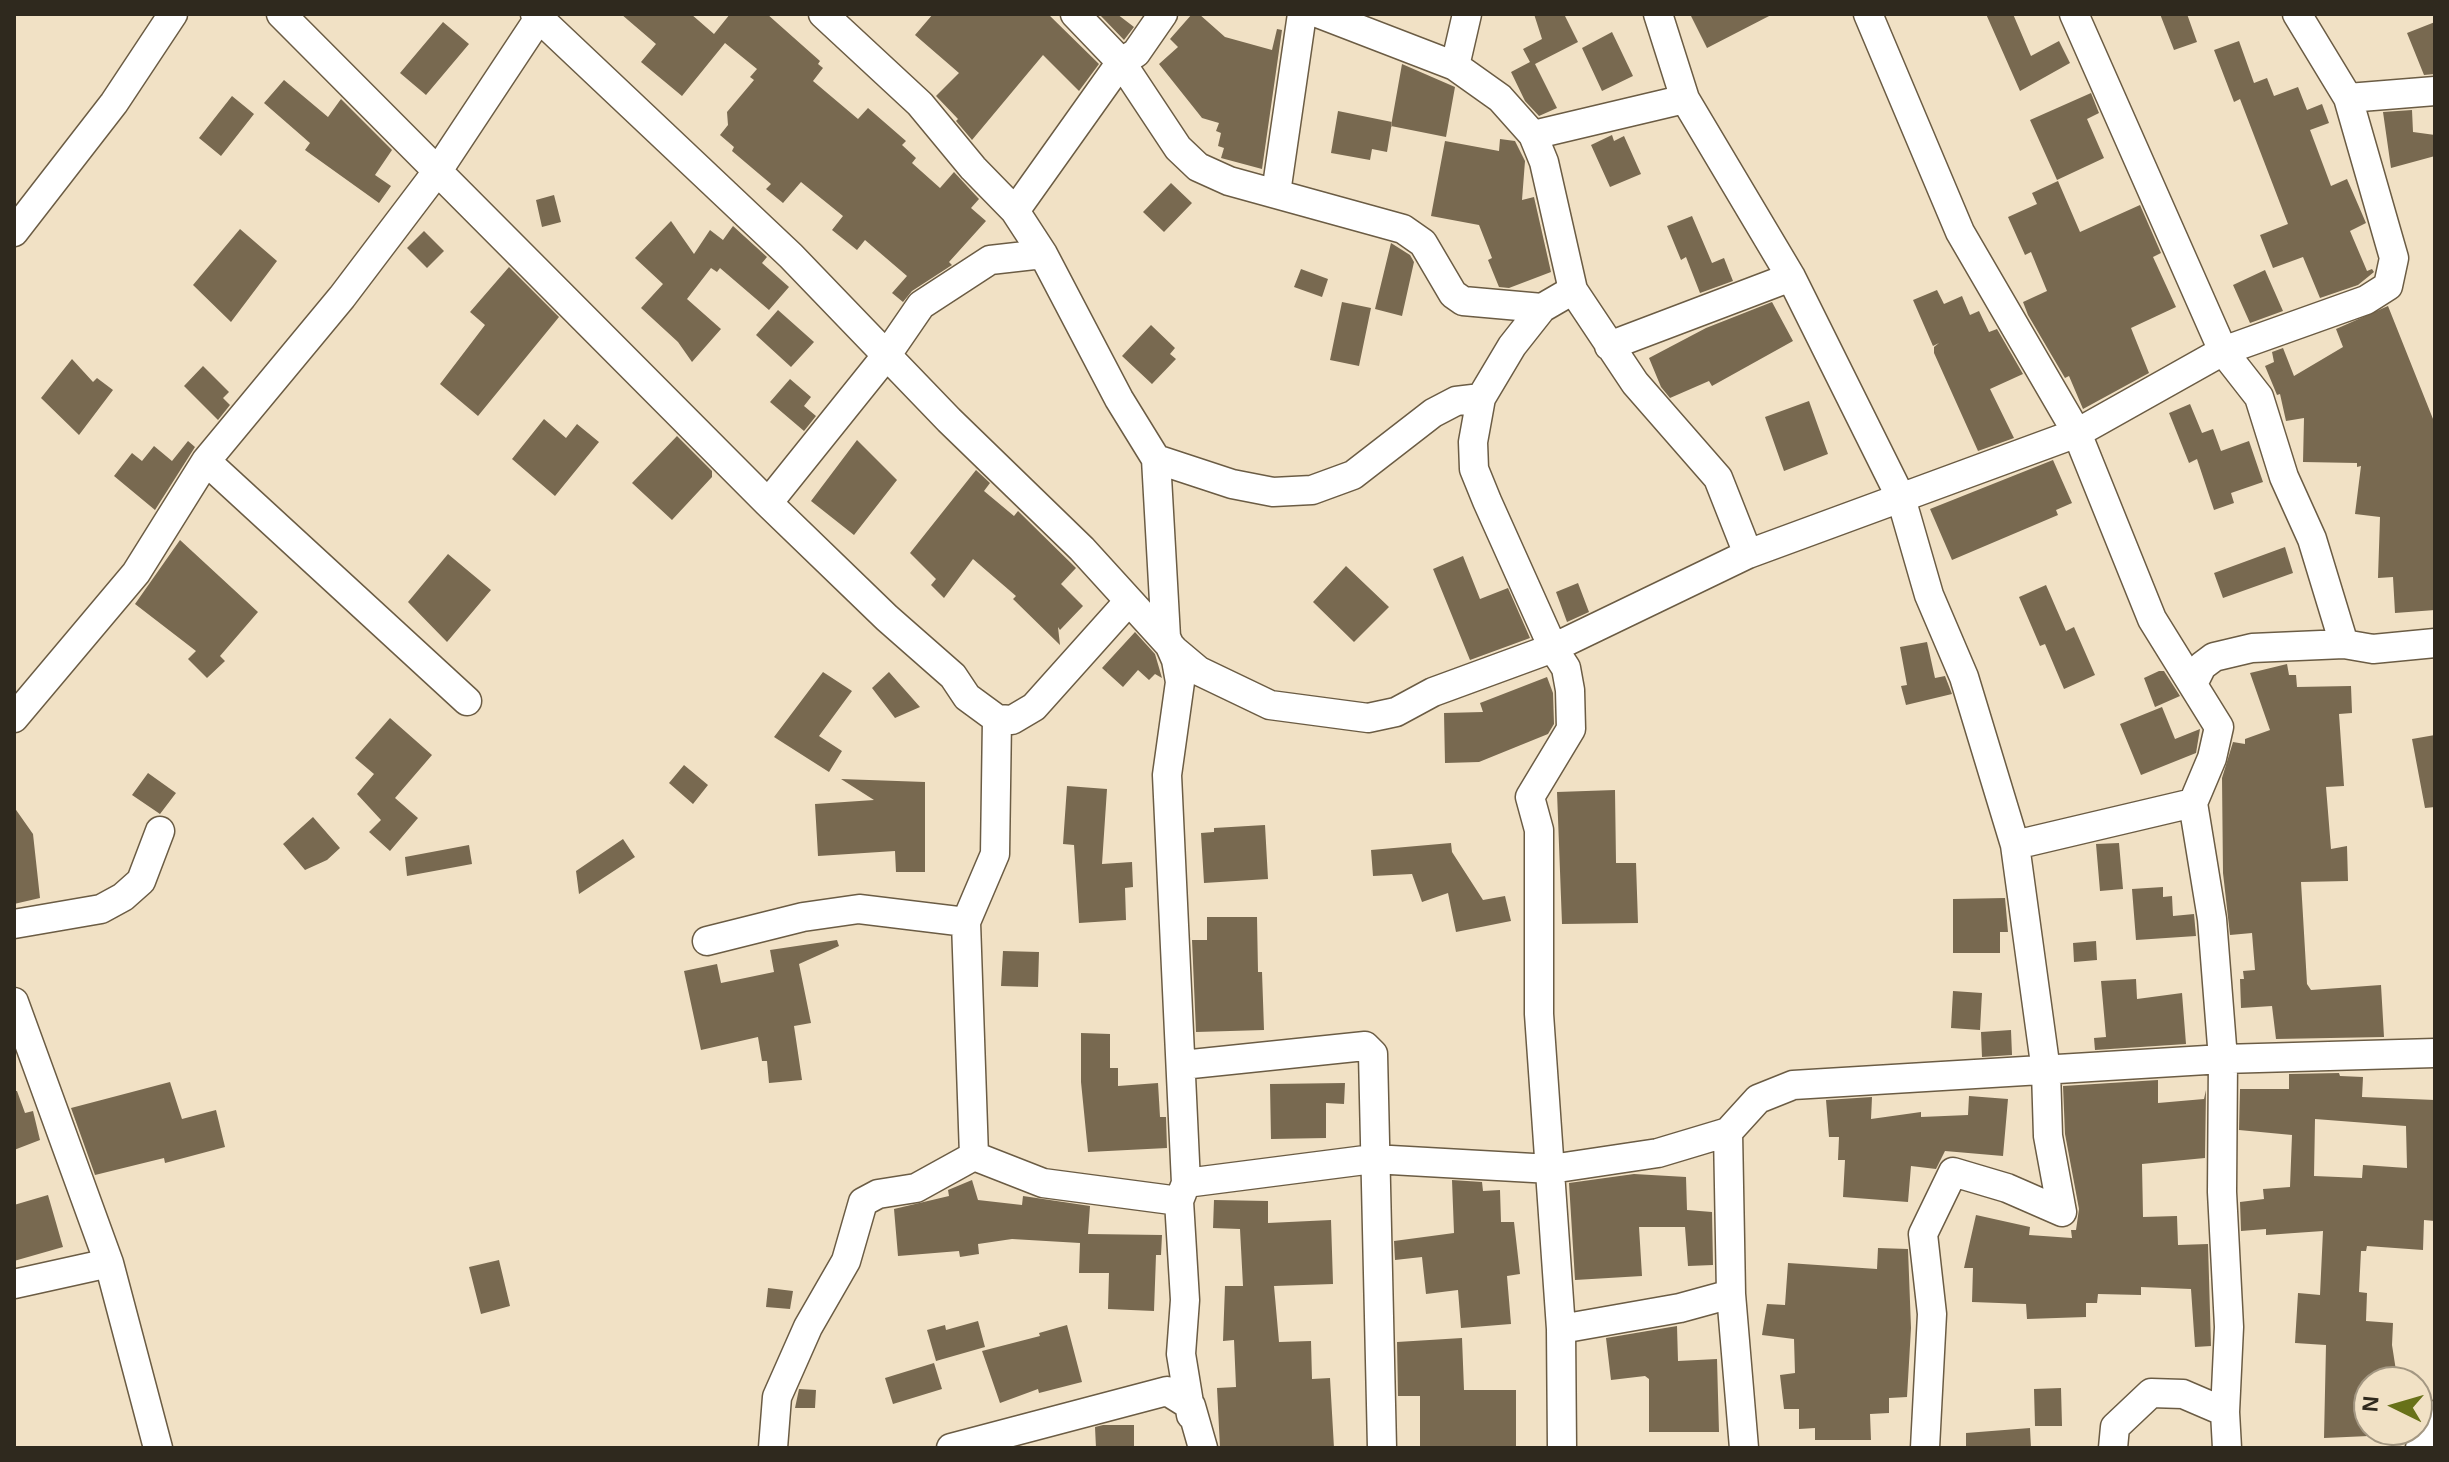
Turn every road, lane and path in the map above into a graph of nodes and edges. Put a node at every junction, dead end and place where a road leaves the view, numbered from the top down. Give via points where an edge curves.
1 (173, 14) edge
2 (281, 14) edge
3 (823, 14) edge
4 (1075, 14) edge
5 (1163, 14) edge
6 (1302, 14) edge
7 (1320, 14) edge
8 (1467, 14) edge
9 (1658, 14) edge
10 (1868, 14) edge
11 (2074, 14) edge
12 (2297, 14) edge
13 (539, 15) edge
14 (1121, 62) junction
15 (1455, 66) junction
16 (2435, 91) edge
17 (2348, 98) junction
18 (1685, 99) junction
19 (1533, 135) junction
20 (439, 169) junction
21 (1276, 193) junction
22 (1015, 211) junction
23 (14, 232) edge
24 (1043, 254) junction
25 (1791, 277) junction
26 (1573, 290) junction
27 (1542, 308) junction
28 (1609, 346) junction
29 (2223, 351) junction
30 (886, 356) junction
31 (1481, 398) junction
32 (2077, 433) junction
33 (1156, 459) junction
34 (206, 461) junction
35 (1901, 498) junction
36 (768, 503) junction
37 (1748, 554) junction
38 (1128, 602) junction
39 (1166, 637) junction
40 (2435, 643) edge
41 (2344, 644) junction
42 (1553, 648) junction
43 (2194, 682) junction
44 (467, 701) dead end
45 (14, 718) edge
46 (997, 719) junction
47 (2193, 803) junction
48 (160, 831) dead end
49 (2015, 845) junction
50 (966, 922) junction
51 (14, 924) edge
52 (707, 941) dead end
53 (14, 1002) edge
54 (2435, 1053) edge
55 (2223, 1059) junction
56 (1182, 1065) junction
57 (2046, 1071) junction
58 (1728, 1132) junction
59 (974, 1156) junction
60 (1373, 1159) junction
61 (1551, 1169) junction
62 (1183, 1192) junction
63 (109, 1263) junction
64 (14, 1284) edge
65 (1731, 1294) junction
66 (1561, 1329) junction
67 (1191, 1406) junction
68 (2225, 1412) junction
69 (2435, 1415) edge
70 (155, 1447) edge
71 (773, 1448) edge
72 (951, 1448) edge
73 (1189, 1448) edge
74 (1203, 1448) edge
75 (1382, 1448) edge
76 (1562, 1448) edge
77 (1744, 1448) edge
78 (1925, 1448) edge
79 (2113, 1448) edge
80 (2227, 1448) edge
81 (2420, 1448) edge

1 - 23 street via 114,103
2 - 20 street
3 - 22 street via 920,104
4 - 14 street
5 - 14 street via 1136,53
6 - 21 street
7 - 15 street
8 - 15 street
9 - 18 street
10 - 32 street via 1960,232
11 - 29 street
12 - 17 street
13 - 20 street
13 - 30 street via 791,256
14 - 21 street via 1178,148 1198,167
14 - 22 street
15 - 19 street via 1500,98
16 - 17 street
17 - 29 street via 2394,258 2388,286 2366,300
18 - 19 street
18 - 25 street
19 - 26 street
20 - 34 street via 342,297
20 - 36 street
21 - 27 street via 1403,229 1423,243 1453,294 1463,301
22 - 24 street
24 - 30 street via 990,260 950,284 921,305
24 - 33 street
25 - 28 street
25 - 35 street
26 - 27 street
26 - 28 street
27 - 31 street
28 - 37 street via 1666,423 1718,478
29 - 32 street
29 - 41 street via 2259,397
30 - 36 street
30 - 38 street via 1082,549
31 - 33 street via 1456,401 1433,413 1353,475 1312,490 1273,492
31 - 42 street via 1474,469
32 - 35 street
32 - 43 street via 2152,619
33 - 39 street
34 - 44 street
34 - 45 street via 136,573
35 - 37 street
35 - 49 street
36 - 46 street via 953,676 967,697
37 - 42 street
38 - 39 street
38 - 46 street via 1034,707 1012,720
39 - 42 street via 1199,671 1270,705 1368,718 1396,712 1433,692
39 - 56 street via 1180,682 1167,775
40 - 41 street via 2373,649
41 - 43 street via 2252,648 2214,657
42 - 61 street via 1566,668 1571,729 1530,797 1539,830 1539,1014
43 - 47 street via 2219,727
46 - 50 street via 995,854
47 - 49 street
47 - 55 street via 2212,919
48 - 51 street via 141,881 123,897 101,909
49 - 57 street
50 - 52 street via 859,909
50 - 59 street
53 - 63 street
54 - 55 street
55 - 57 street
55 - 68 street via 2229,1327
56 - 60 street via 1365,1046 1373,1054
56 - 62 street
57 - 58 street via 1793,1085 1758,1099
57 - 78 street via 2048,1136 2062,1212 1953,1172 1923,1234 1932,1314
58 - 61 street via 1658,1153
58 - 65 street
59 - 62 street via 1043,1183
59 - 71 street via 916,1188 863,1202 846,1261 808,1327 777,1397
60 - 61 street
60 - 62 street
60 - 75 street
61 - 66 street
62 - 67 street via 1181,1354
63 - 64 street
63 - 70 street
65 - 66 street
65 - 77 street
66 - 76 street
67 - 72 street via 1167,1391
67 - 73 street
67 - 74 street
68 - 79 street via 2183,1394 2151,1393 2115,1427
68 - 80 street
69 - 81 street

